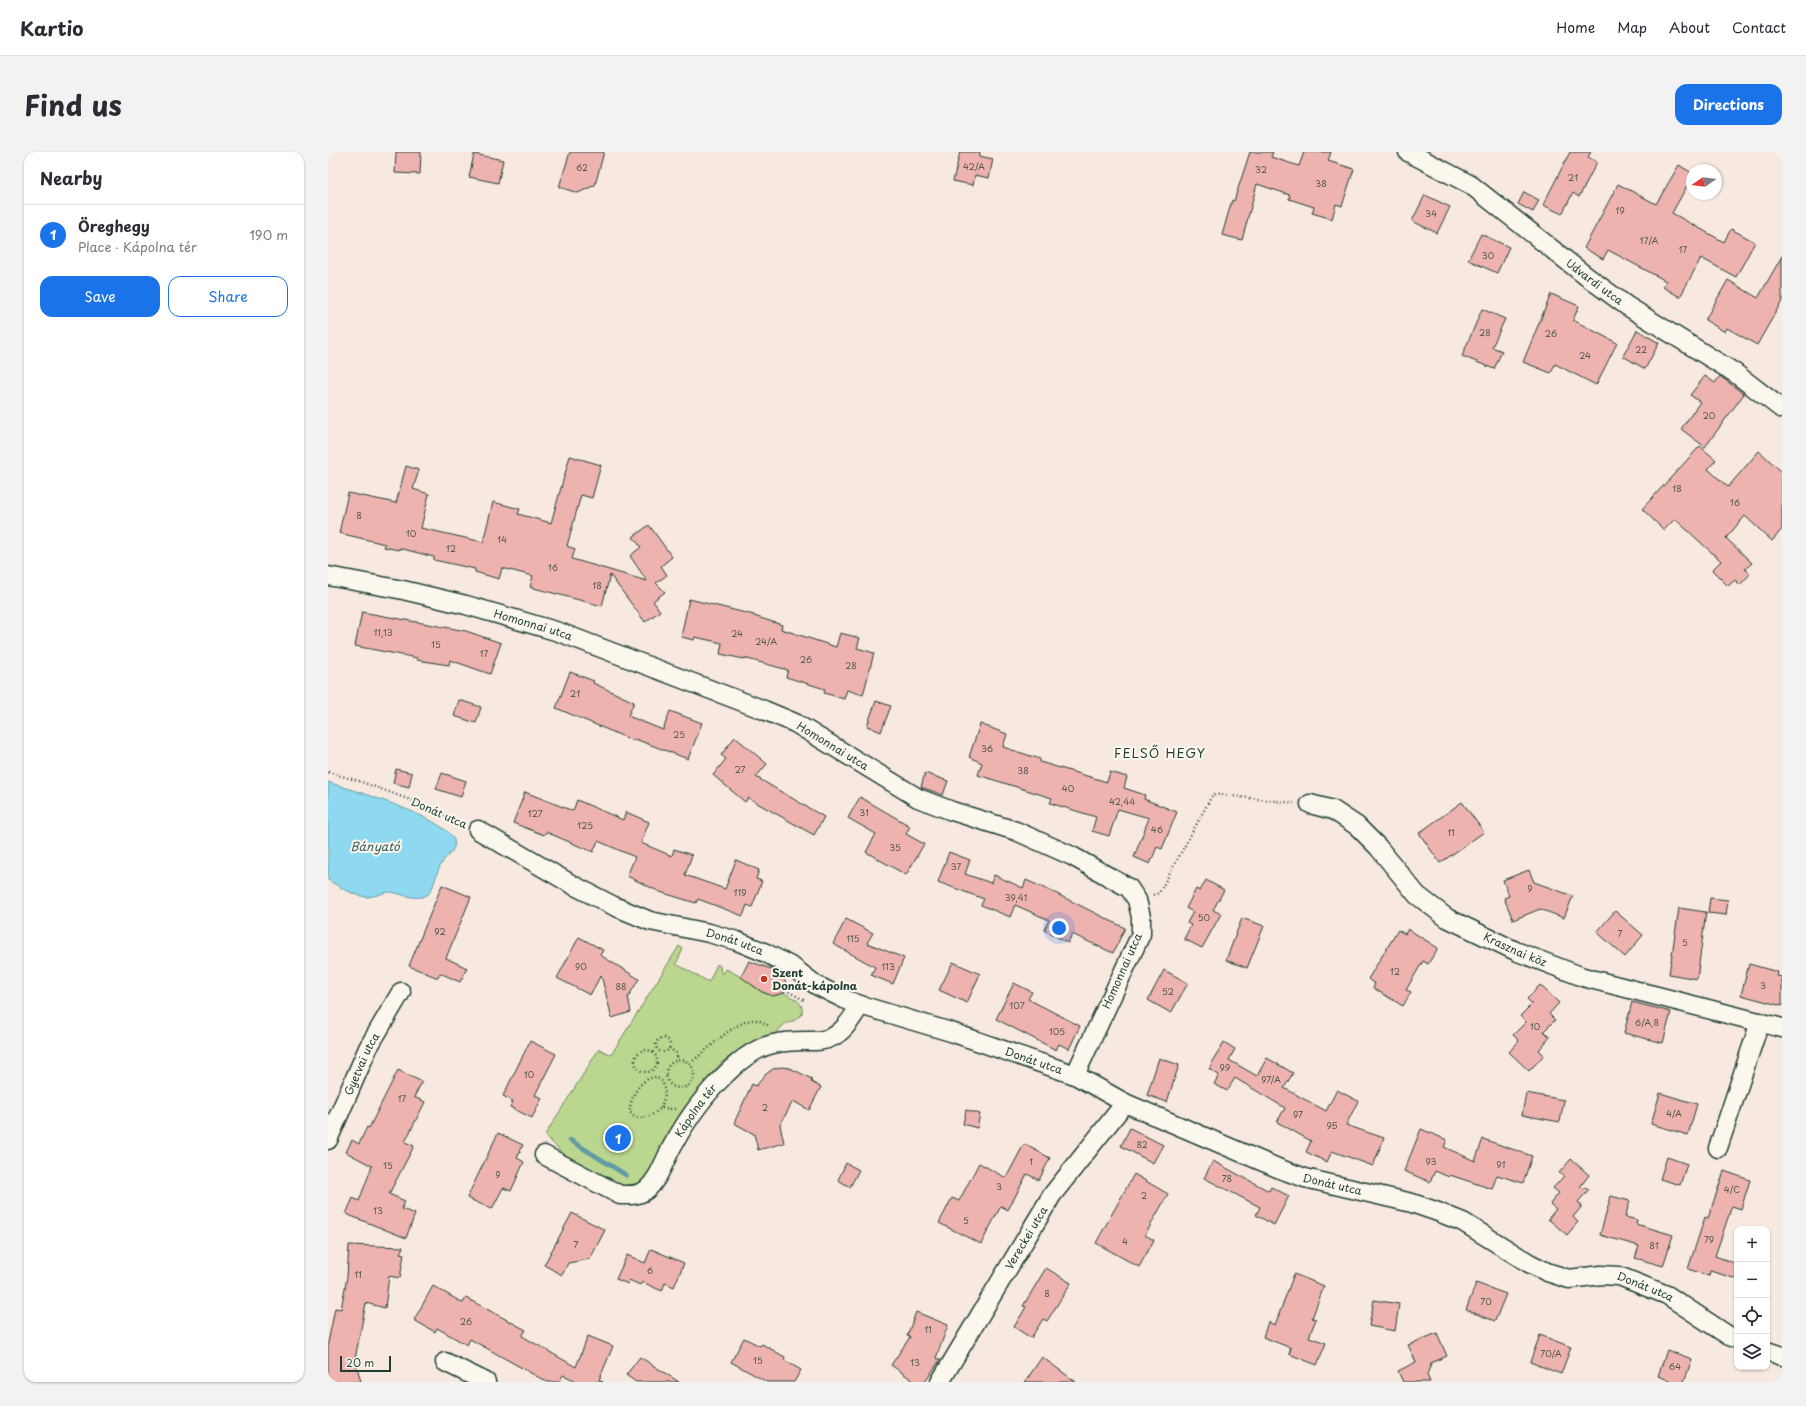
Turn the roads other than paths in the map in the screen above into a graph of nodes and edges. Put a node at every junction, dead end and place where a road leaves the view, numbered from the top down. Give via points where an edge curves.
1 (1408, 152) edge
2 (1782, 409) edge
3 (328, 576) edge
4 (1310, 804) road end
5 (478, 830) road end
6 (401, 992) dead end
7 (860, 1005) junction
8 (1760, 1022) junction
9 (1782, 1028) edge
10 (1075, 1075) junction
11 (1125, 1103) junction
12 (328, 1140) edge
13 (1718, 1148) dead end
14 (544, 1155) dead end
15 (1734, 1338) edge
16 (1770, 1352) edge
17 (1782, 1356) edge
18 (445, 1362) dead end
19 (486, 1382) edge
20 (940, 1382) edge

1 - 2 street, Udvardi utca via 1471,185 1627,306 1735,373
3 - 10 street, Homonnai utca via 466,605 559,632 764,710 795,723 918,798 952,812 1016,831 1072,856 1129,888 1137,900 1141,934
4 - 8 street, Krasznai köz via 1333,810 1357,826 1417,895 1454,922 1518,952 1583,977
5 - 7 street, Donát utca via 614,906 650,921 737,941 794,968 816,985
6 - 12 street, Gyetvai utca via 368,1048
7 - 10 street, Donát utca via 951,1032
7 - 14 street, Kápolna tér via 851,1022 831,1038 818,1042 772,1044 744,1058 726,1073 697,1108 673,1144 655,1180 634,1196 620,1195
8 - 9 street, Krasznai köz
8 - 13 street
10 - 11 street, Donát utca
11 - 15 street, Donát utca via 1280,1170 1412,1203 1463,1222 1547,1272 1569,1279 1601,1275 1619,1276 1667,1295
11 - 20 street, Vereckei utca via 1052,1195
16 - 17 street
18 - 19 street

